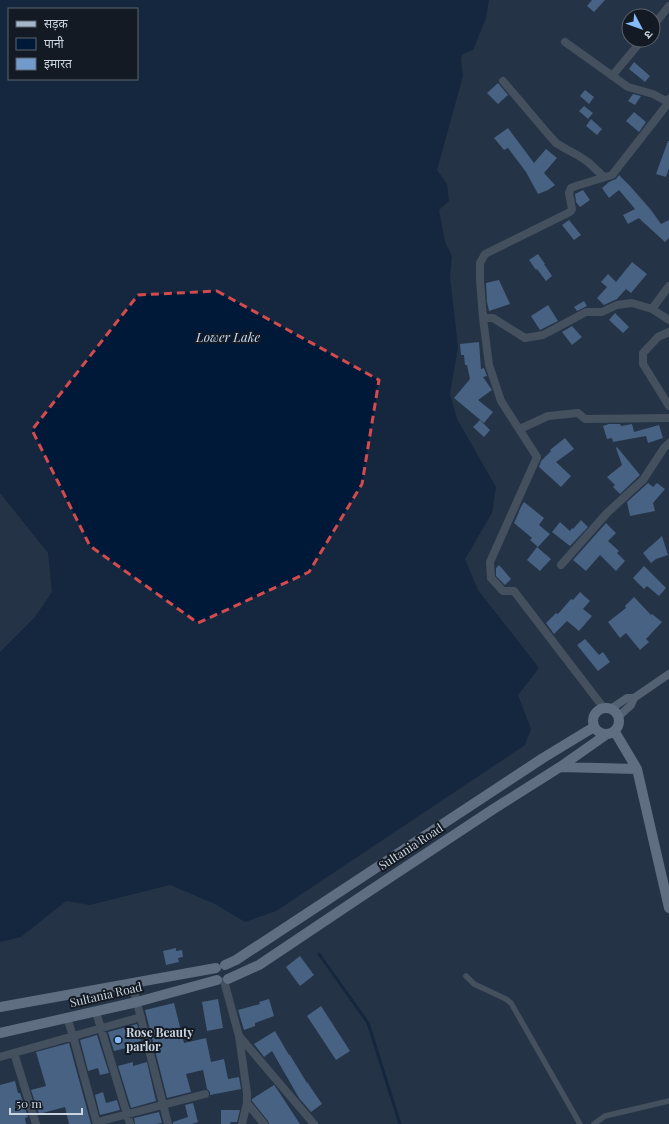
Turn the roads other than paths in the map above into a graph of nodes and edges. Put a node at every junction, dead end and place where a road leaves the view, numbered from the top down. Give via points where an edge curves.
1 (669, 6) edge
2 (661, 16) edge
3 (565, 42) dead end
4 (635, 48) edge
5 (612, 76) junction
6 (503, 80) dead end
7 (668, 104) edge
8 (604, 177) junction
9 (669, 286) edge
10 (652, 309) junction
11 (483, 318) junction
12 (669, 320) edge
13 (669, 332) edge
14 (669, 406) edge
15 (669, 418) edge
16 (520, 429) junction
17 (669, 443) edge
18 (561, 565) dead end
19 (669, 674) edge
20 (611, 711) junction
21 (594, 727) junction
22 (611, 733) junction
23 (560, 767) junction
24 (637, 769) junction
25 (669, 908) edge
26 (220, 966) junction
27 (466, 976) dead end
28 (223, 980) junction
29 (132, 983) junction
30 (137, 1002) junction
31 (0, 1007) edge
32 (96, 1012) junction
33 (141, 1017) junction
34 (67, 1018) junction
35 (101, 1028) junction
36 (0, 1033) edge
37 (73, 1036) junction
38 (239, 1036) junction
39 (14, 1052) junction
40 (0, 1057) edge
41 (205, 1094) dead end
42 (669, 1101) edge
43 (247, 1103) junction
44 (163, 1105) junction
45 (127, 1114) junction
46 (97, 1123) edge
47 (36, 1124) edge
48 (130, 1124) edge
49 (168, 1124) edge
50 (242, 1124) edge
51 (264, 1124) edge
52 (314, 1124) edge
53 (580, 1124) edge
54 (594, 1124) edge

1 - 2 street
3 - 5 street
4 - 5 street
5 - 7 street via 628,88 653,94
6 - 8 street via 556,143 588,162
7 - 8 street via 612,175
8 - 11 street via 571,188 570,212 485,254 480,263
9 - 10 street
10 - 11 street via 632,303 617,305 602,312 586,312 543,335 525,338 493,318
10 - 12 street
11 - 16 street via 489,366 501,401
13 - 14 street via 658,337 643,353 643,364
15 - 16 street via 585,419 578,413 548,416
16 - 20 street via 537,457 490,562 491,578 503,591 514,591
17 - 18 street via 643,480 607,513
19 - 20 main road via 634,698 627,698
20 - 21 main road via 597,711 593,718
20 - 22 main road via 620,722
21 - 22 main road via 600,732
21 - 26 main road, Sultania Road via 236,960
22 - 23 main road, Sultania Road
22 - 24 main road
23 - 24 main road
23 - 28 main road, Sultania Road via 259,965
24 - 25 main road
26 - 28 main road via 214,975
26 - 28 main road via 228,967 230,972
26 - 29 main road, Sultania Road
27 - 53 lane via 474,984 511,1003
28 - 30 main road, Sultania Road
28 - 38 street
29 - 30 street
29 - 31 main road, Sultania Road
30 - 32 main road, Sultania Road
30 - 33 street
32 - 34 main road, Sultania Road
32 - 35 street
33 - 35 street
33 - 44 street
34 - 36 main road, Sultania Road
34 - 37 street
35 - 37 street
35 - 45 street
37 - 39 street
37 - 46 street
38 - 43 street
38 - 52 street
39 - 40 street
39 - 47 street
41 - 44 street
42 - 54 lane via 605,1116
43 - 50 street
43 - 51 street
44 - 45 street
44 - 49 street
45 - 46 street
45 - 48 street

